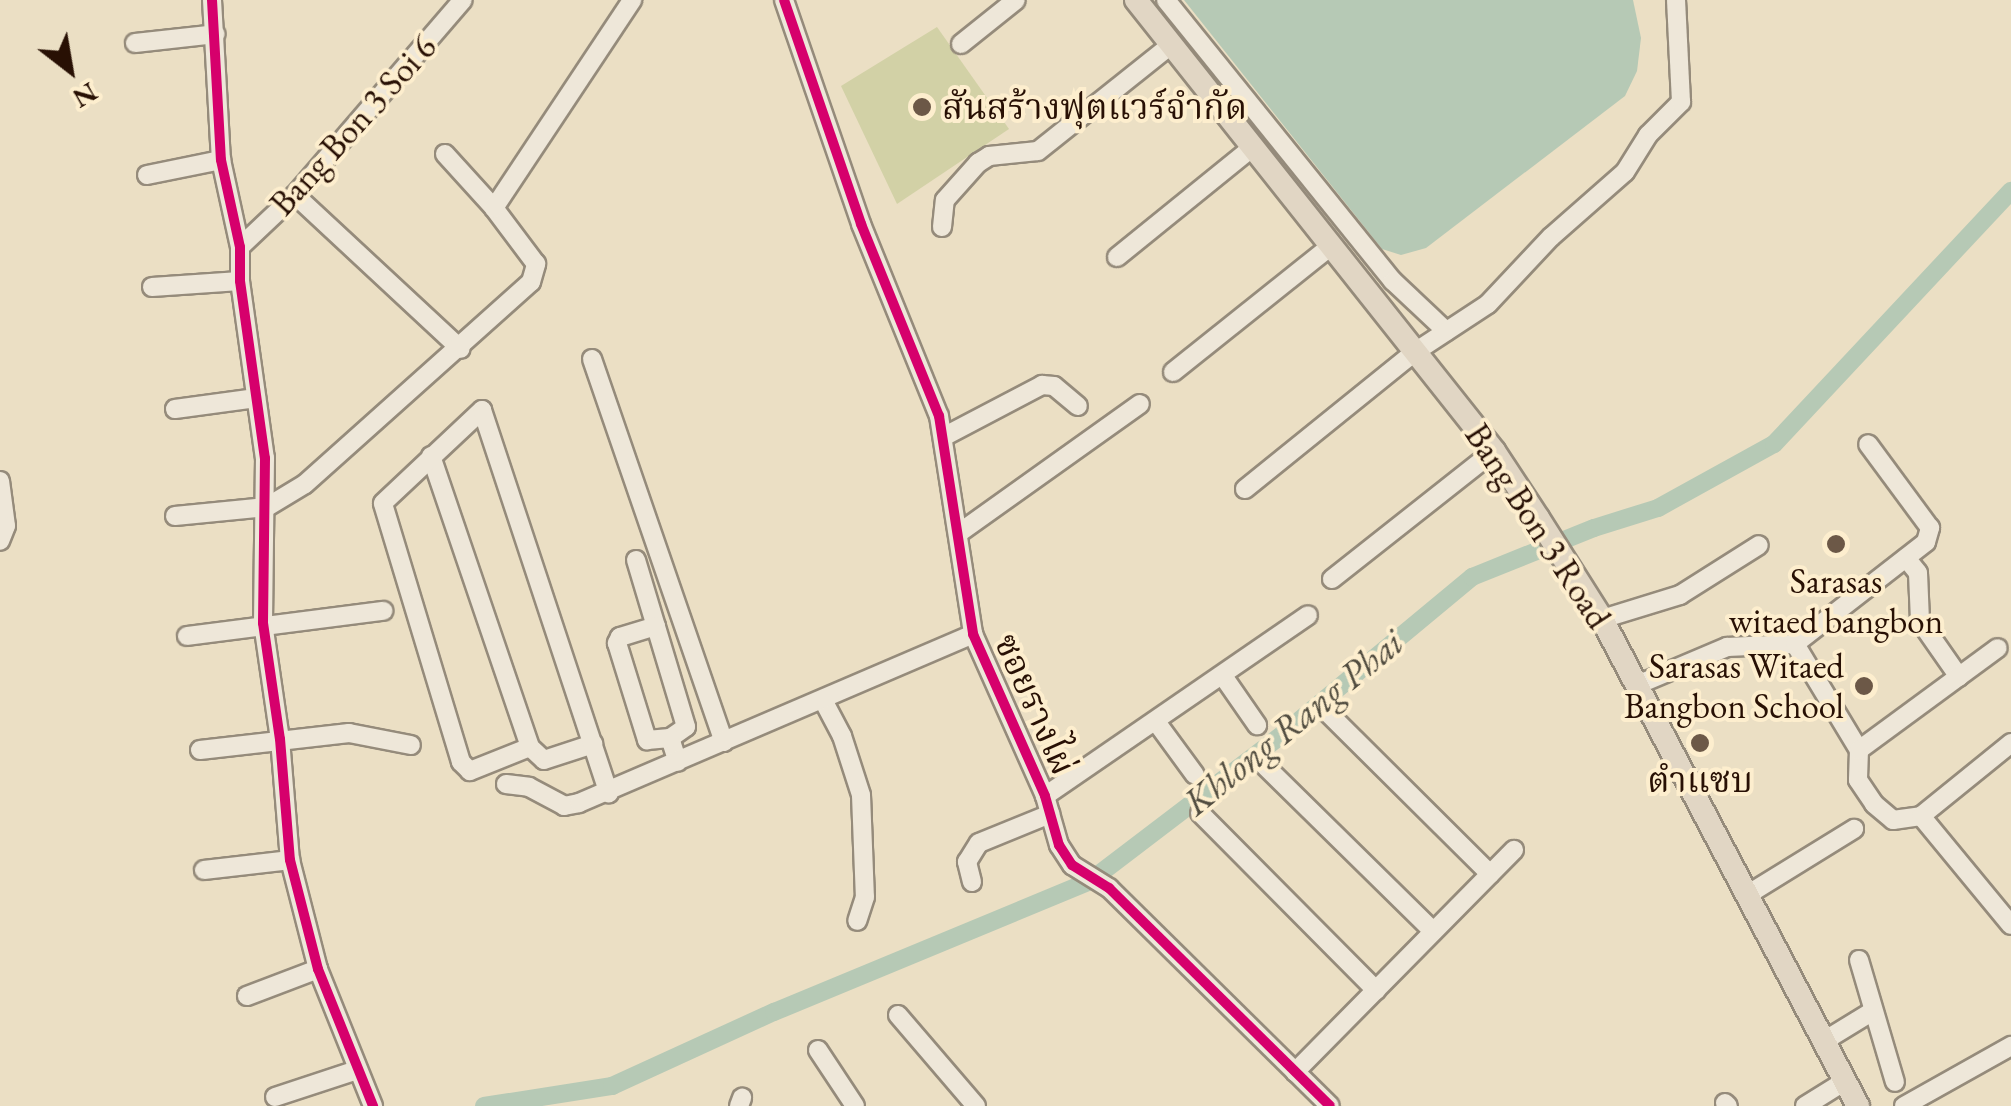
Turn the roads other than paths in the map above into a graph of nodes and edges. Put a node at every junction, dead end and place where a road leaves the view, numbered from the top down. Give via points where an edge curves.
1 (212, 0) edge
2 (463, 0) edge
3 (632, 0) edge
4 (784, 0) edge
5 (1016, 0) edge
6 (1136, 0) edge
7 (1166, 0) edge
8 (1676, 0) edge
9 (216, 34) junction
10 (135, 43) dead end
11 (961, 44) dead end
12 (1172, 44) junction
13 (1253, 147) junction
14 (445, 154) dead end
15 (221, 160) junction
16 (147, 175) dead end
17 (295, 195) junction
18 (494, 208) junction
19 (942, 227) dead end
20 (1331, 246) junction
21 (240, 247) junction
22 (1117, 257) dead end
23 (240, 281) junction
24 (152, 287) dead end
25 (1446, 332) junction
26 (461, 348) junction
27 (1415, 352) junction
28 (592, 359) dead end
29 (1173, 372) dead end
30 (256, 398) junction
31 (1140, 404) dead end
32 (1078, 406) dead end
33 (175, 409) dead end
34 (945, 436) junction
35 (1868, 444) dead end
36 (1494, 451) junction
37 (432, 456) junction
38 (0, 482) edge
39 (1245, 489) dead end
40 (266, 507) junction
41 (175, 516) dead end
42 (959, 533) junction
43 (0, 541) edge
44 (1759, 545) dead end
45 (1906, 558) junction
46 (636, 560) dead end
47 (1332, 579) dead end
48 (382, 611) dead end
49 (1308, 616) dead end
50 (1602, 619) junction
51 (263, 623) junction
52 (656, 626) junction
53 (973, 634) junction
54 (187, 636) dead end
55 (1795, 644) junction
56 (1998, 648) dead end
57 (1223, 676) junction
58 (1959, 677) junction
59 (1637, 686) junction
60 (823, 700) junction
61 (1327, 712) dead end
62 (1156, 723) junction
63 (1258, 725) dead end
64 (670, 738) junction
65 (280, 740) junction
66 (724, 742) junction
67 (593, 744) junction
68 (2011, 744) edge
69 (411, 745) dead end
70 (530, 747) junction
71 (200, 750) dead end
72 (1859, 750) junction
73 (678, 762) junction
74 (1262, 763) dead end
75 (1195, 775) dead end
76 (506, 784) dead end
77 (609, 793) junction
78 (1048, 805) junction
79 (1200, 813) dead end
80 (1921, 816) junction
81 (1854, 829) dead end
82 (1514, 850) dead end
83 (290, 860) junction
84 (204, 870) dead end
85 (1490, 874) junction
86 (972, 882) dead end
87 (1747, 894) junction
88 (857, 922) dead end
89 (2011, 926) edge
90 (1433, 931) junction
91 (1859, 960) dead end
92 (318, 969) junction
93 (1376, 990) junction
94 (248, 996) dead end
95 (1873, 1011) junction
96 (898, 1015) dead end
97 (1824, 1041) junction
98 (2011, 1046) edge
99 (818, 1050) dead end
100 (357, 1070) junction
101 (1295, 1072) junction
102 (1845, 1082) junction
103 (1894, 1082) dead end
104 (276, 1098) dead end
105 (374, 1106) edge
106 (855, 1106) edge
107 (976, 1106) edge
108 (1330, 1106) edge
109 (1804, 1106) edge
110 (1858, 1106) edge
111 (1904, 1106) edge

1 - 9 street
2 - 17 street, Bang Bon 3 Soi 6
3 - 18 street
4 - 34 street, ซอยรางไผ่ via 861,224
5 - 11 street
6 - 12 main road, Bang Bon 3 Road
7 - 25 street via 1393,282
8 - 25 street via 1682,102 1648,135 1625,172 1488,304
9 - 10 street
9 - 15 street
12 - 13 main road, Bang Bon 3 Road
12 - 19 street via 1038,151 978,162 945,200
13 - 20 main road, Bang Bon 3 Road
13 - 22 street
14 - 18 street
15 - 16 street
15 - 21 street
17 - 21 street, Bang Bon 3 Soi 6
17 - 26 street
18 - 26 street via 537,270
20 - 27 main road, Bang Bon 3 Road
20 - 29 street
21 - 23 street
23 - 24 street
23 - 30 street
25 - 27 street
26 - 40 street via 305,484
27 - 36 main road, Bang Bon 3 Road
27 - 39 street
28 - 66 street
30 - 33 street
30 - 40 street
31 - 42 street
32 - 34 street via 1054,386 1042,386
34 - 42 street, ซอยรางไผ่
35 - 45 street via 1930,528 1926,542
36 - 47 street
36 - 50 main road, Bang Bon 3 Road
37 - 67 street via 485,410
37 - 70 street
37 - 70 street via 383,504 461,762 470,771
38 - 43 street via 6,526
40 - 41 street
40 - 51 street
42 - 53 street, ซอยรางไผ่
44 - 50 street via 1680,595
45 - 55 street
45 - 58 street via 1918,573 1920,621
46 - 52 street
48 - 51 street
49 - 57 street
50 - 59 main road, Bang Bon 3 Road
51 - 54 street
51 - 65 street
52 - 64 street via 686,727
52 - 64 street via 618,643 647,740
53 - 60 street
53 - 78 street, ซอยรางไผ่
55 - 59 street via 1726,647
55 - 72 street
56 - 58 street
57 - 62 street
57 - 63 street
58 - 72 street
59 - 87 main road, Bang Bon 3 Road
60 - 66 street
60 - 88 street via 861,795 864,908
61 - 85 street
62 - 75 street
62 - 78 street
64 - 73 street
65 - 69 street via 349,733
65 - 71 street
65 - 83 street
66 - 73 street
67 - 70 street via 544,760
67 - 77 street
68 - 80 street
72 - 80 street via 1858,780 1874,804 1893,820
73 - 77 street
74 - 90 street
76 - 77 street via 530,786 564,806
78 - 86 street via 980,844 967,862
78 - 101 street, ซอยรางไผ่ via 1072,864 1109,888
79 - 93 street
80 - 89 street
81 - 87 street
82 - 85 street
83 - 84 street
83 - 92 street
85 - 90 street
87 - 97 main road, Bang Bon 3 Road
90 - 93 street
91 - 95 street
92 - 94 street
92 - 100 street
93 - 101 street
95 - 97 street
95 - 103 street
96 - 107 street
97 - 102 main road, Bang Bon 3 Road
98 - 111 street
99 - 106 street
100 - 104 street
100 - 105 street
101 - 108 street, ซอยรางไผ่
102 - 109 street
102 - 110 main road, Bang Bon 3 Road

